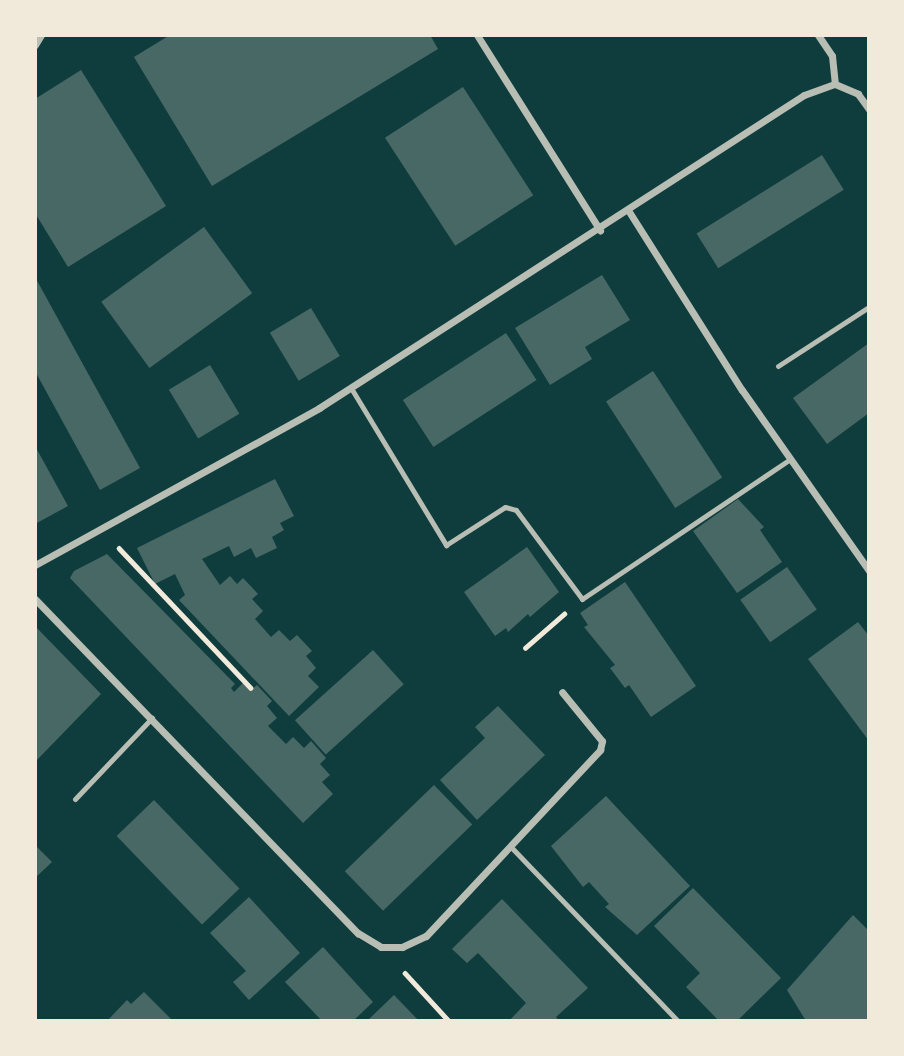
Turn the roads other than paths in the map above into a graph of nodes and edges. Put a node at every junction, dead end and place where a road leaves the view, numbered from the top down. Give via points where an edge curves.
1 (41, 35) edge
2 (477, 35) edge
3 (818, 35) edge
4 (35, 45) edge
5 (835, 84) junction
6 (869, 109) edge
7 (628, 211) junction
8 (600, 229) junction
9 (869, 307) edge
10 (778, 366) dead end
11 (351, 388) junction
12 (790, 459) junction
13 (35, 565) edge
14 (869, 571) edge
15 (35, 599) edge
16 (562, 692) dead end
17 (152, 718) junction
18 (75, 799) dead end
19 (511, 847) junction
20 (678, 1021) edge

1 - 4 street
2 - 8 street
3 - 5 street via 832,56
5 - 6 street via 858,94
5 - 7 street via 804,95
7 - 8 street
7 - 12 street
8 - 11 street
9 - 10 lane
11 - 12 lane via 446,545 505,507 516,510 582,600
11 - 13 street
12 - 14 street
15 - 17 street
16 - 19 street via 602,741 600,750
17 - 18 lane
17 - 19 street via 358,933 380,947 402,947 426,936
19 - 20 lane

